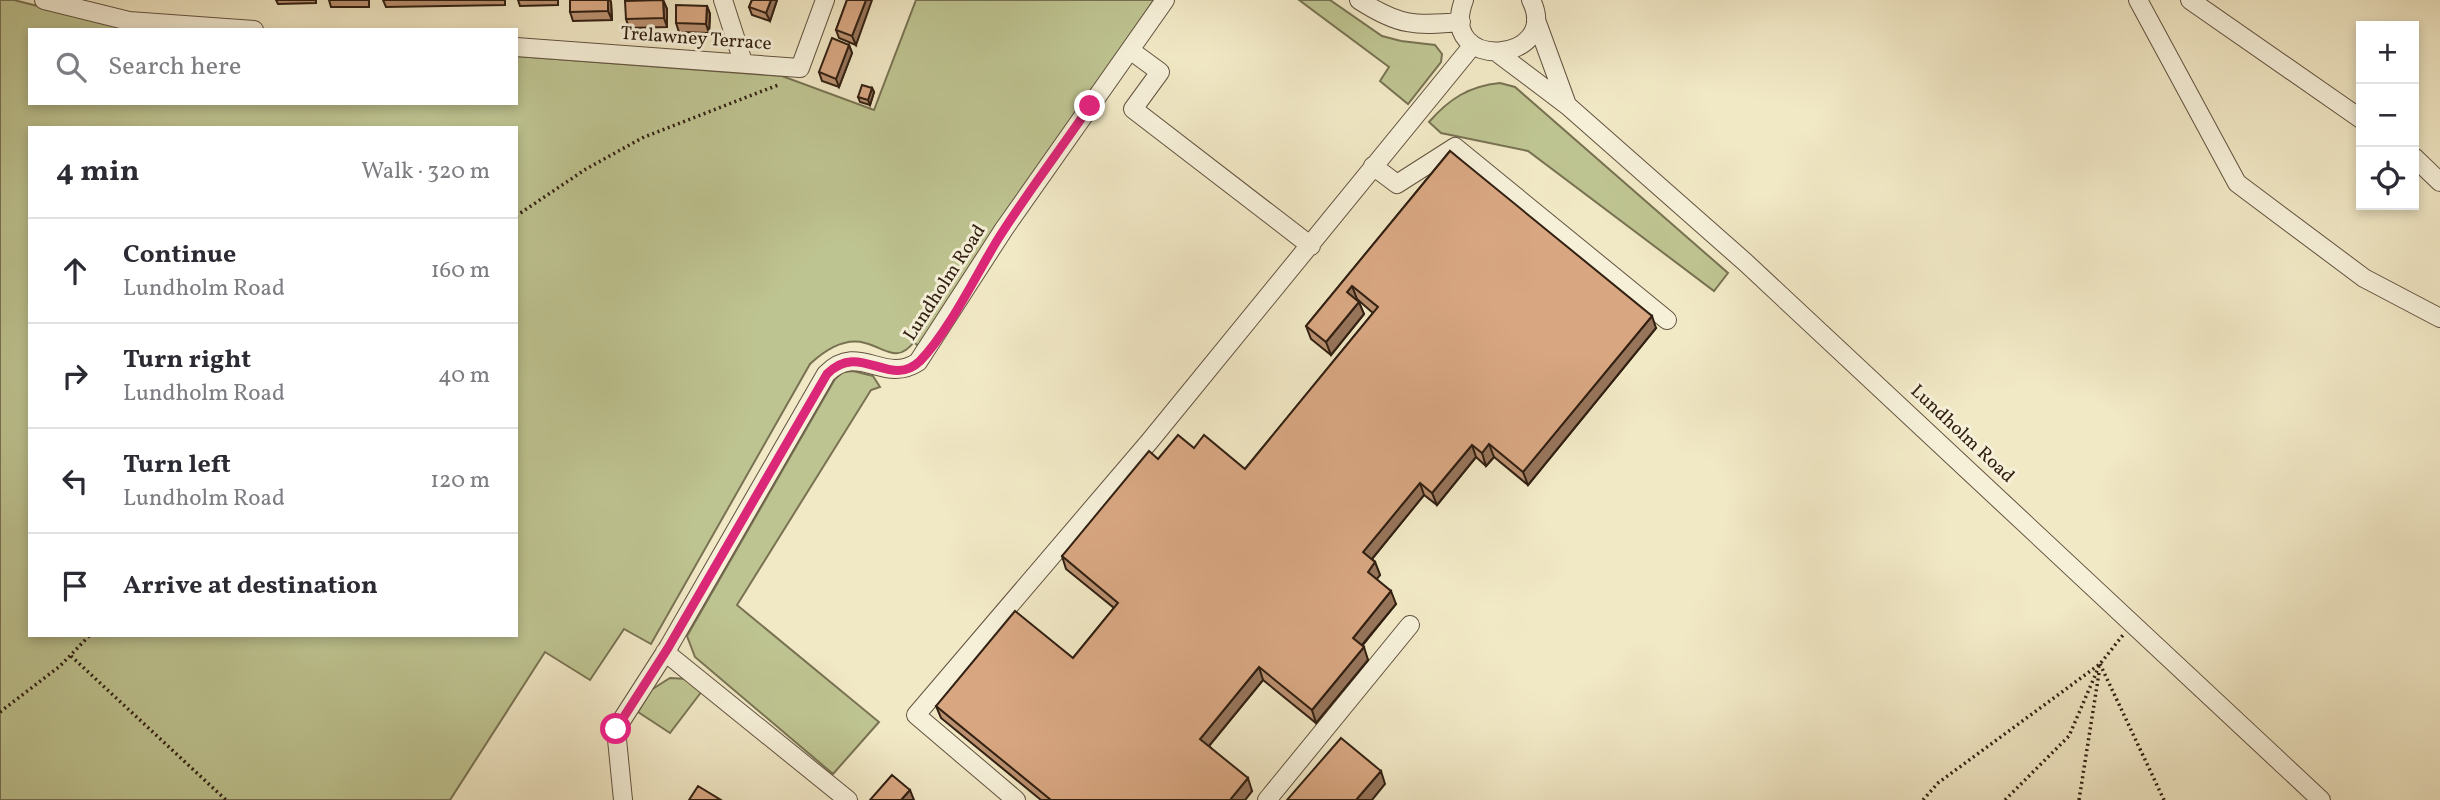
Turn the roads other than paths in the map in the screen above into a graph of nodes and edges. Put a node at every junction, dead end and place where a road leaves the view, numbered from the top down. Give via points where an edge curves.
1 (44, 0) edge
2 (723, 0) edge
3 (825, 0) edge
4 (1165, 0) edge
5 (1359, 0) edge
6 (1531, 0) edge
7 (2138, 0) edge
8 (2190, 0) edge
9 (1461, 8) edge
10 (1535, 20) junction
11 (226, 28) edge
12 (1473, 46) junction
13 (518, 47) edge
14 (1130, 50) junction
15 (1499, 54) junction
16 (743, 62) junction
17 (1568, 106) junction
18 (2356, 116) edge
19 (2419, 162) edge
20 (1373, 166) junction
21 (2440, 182) edge
22 (1311, 246) junction
23 (2440, 318) edge
24 (1667, 320) dead end
25 (1410, 625) dead end
26 (665, 652) junction
27 (829, 794) edge
28 (623, 800) edge
29 (848, 800) edge
30 (1016, 800) edge
31 (1267, 800) edge
32 (2321, 800) edge

1 - 11 street via 129,21
2 - 16 street
3 - 16 street, Trelawney Terrace via 800,68
4 - 14 street, Lundholm Road
5 - 9 street via 1414,26
6 - 10 street, Lundholm Road
7 - 23 street via 2237,183 2364,278
8 - 18 street
9 - 12 street via 1464,35
10 - 15 street via 1522,46
10 - 17 street, Lundholm Road
12 - 15 street, Lundholm Road
12 - 20 street
13 - 16 street, Trelawney Terrace
14 - 22 street via 1160,72 1133,109
14 - 26 street, Lundholm Road via 1004,229 918,362 888,370 853,360 835,365 827,374
15 - 17 street, Lundholm Road
17 - 32 street, Lundholm Road via 1755,271
19 - 21 street
20 - 22 street
20 - 24 street via 1397,184 1455,147
22 - 30 street via 916,715
25 - 31 street
26 - 27 street
26 - 28 street, Lundholm Road via 616,729
27 - 29 street

